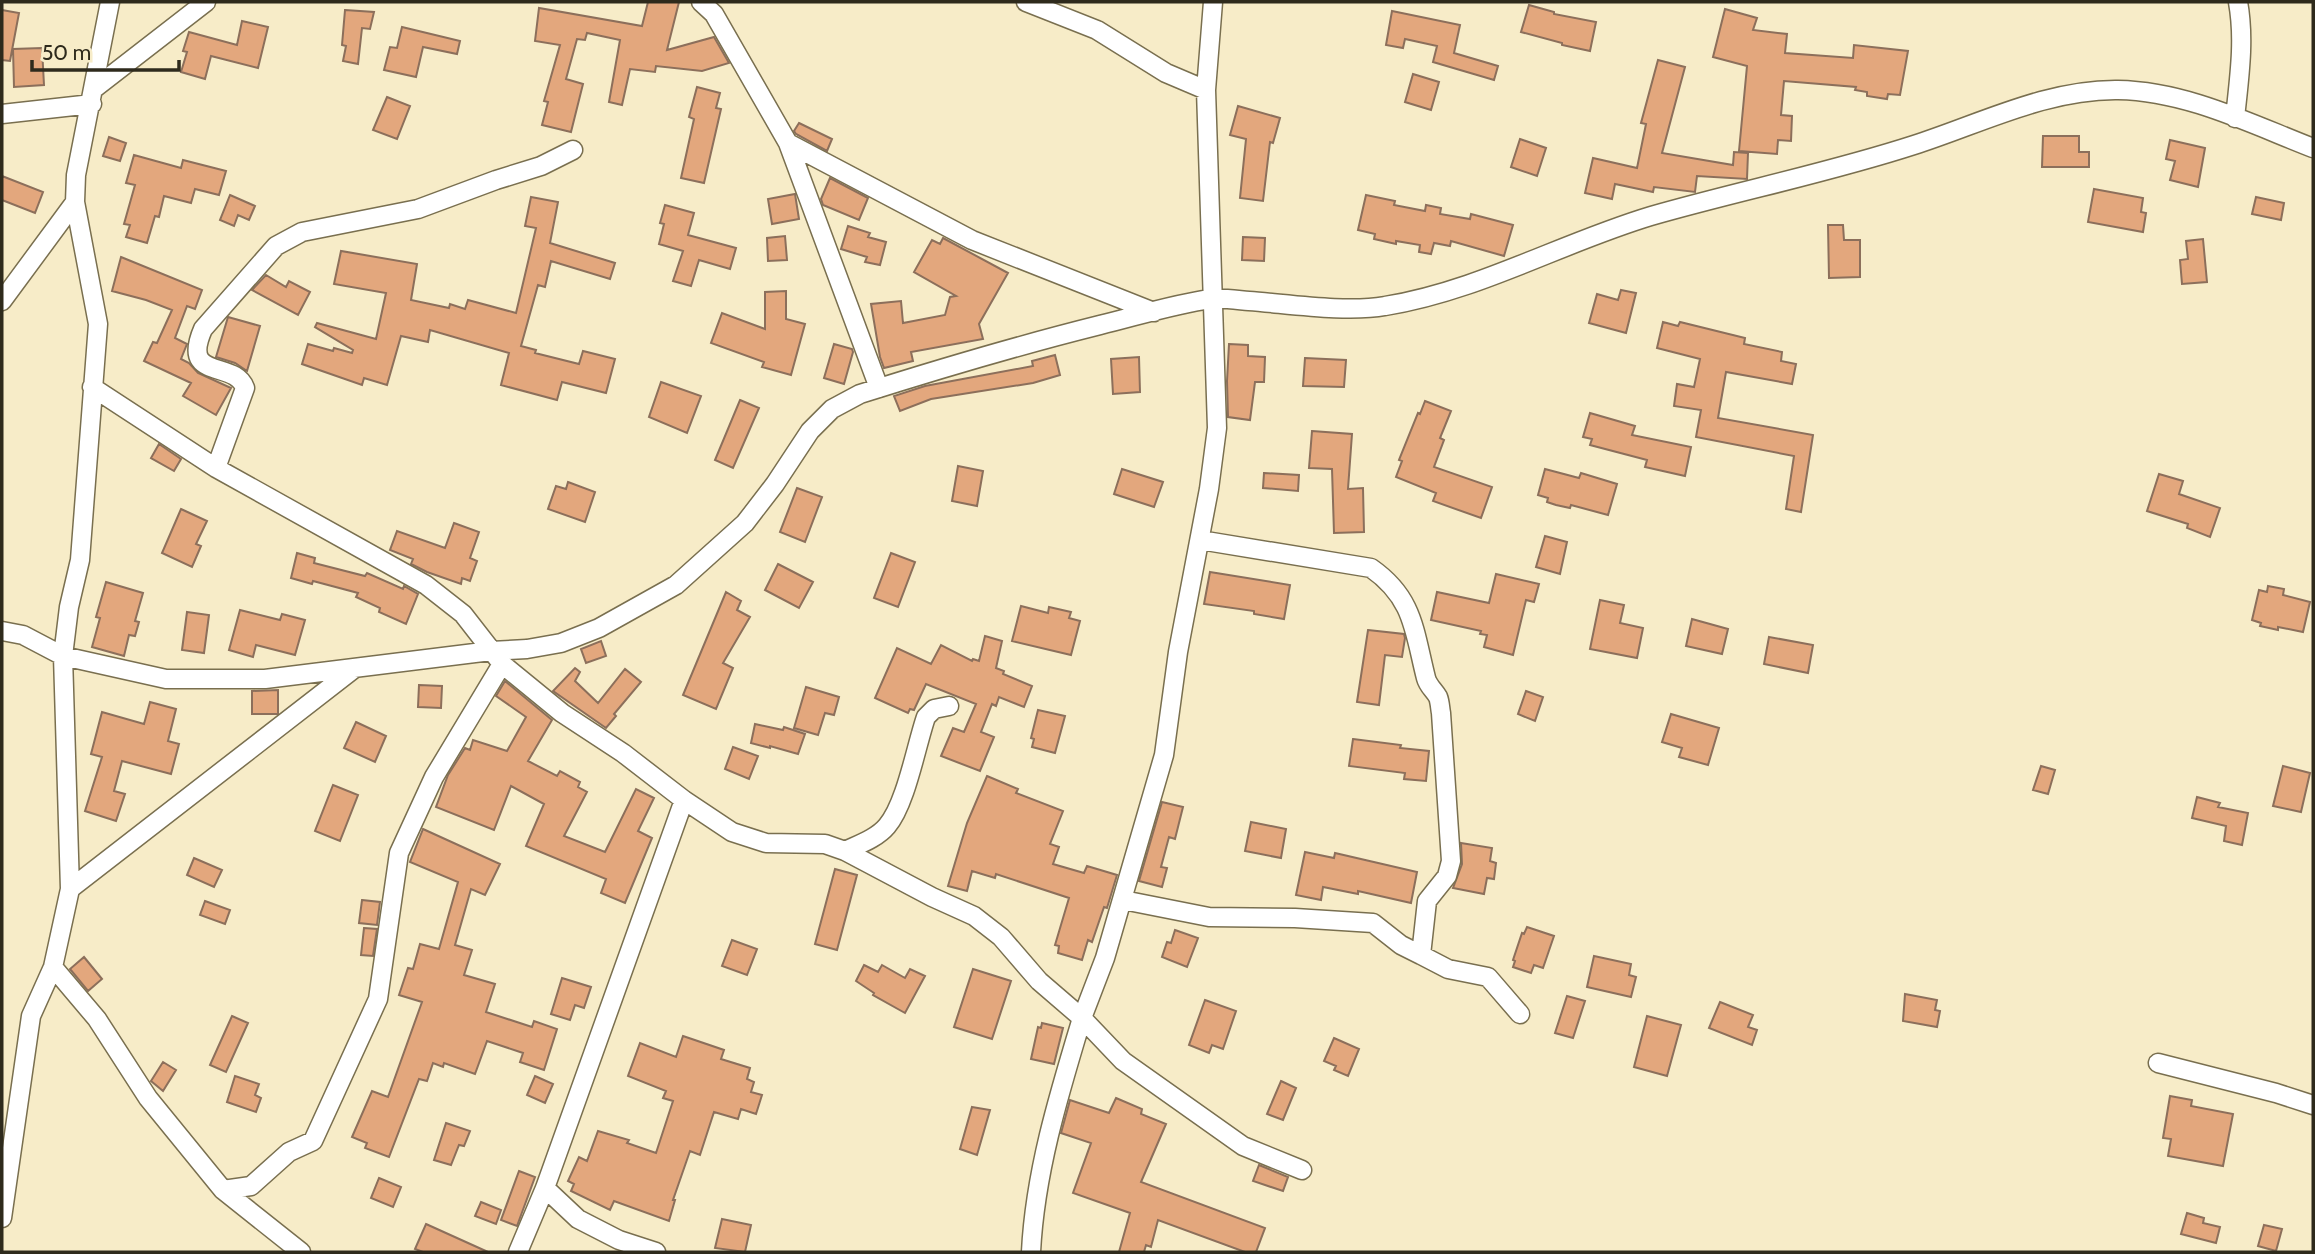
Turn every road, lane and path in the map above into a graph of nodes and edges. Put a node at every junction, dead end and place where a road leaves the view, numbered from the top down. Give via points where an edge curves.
1 (110, 2) edge
2 (206, 2) edge
3 (701, 2) edge
4 (1026, 2) edge
5 (1213, 2) edge
6 (2238, 2) edge
7 (1206, 90) junction
8 (93, 96) junction
9 (2, 114) edge
10 (2235, 118) junction
11 (788, 142) junction
12 (2313, 148) edge
13 (573, 150) dead end
14 (75, 202) junction
15 (1214, 299) junction
16 (2, 301) edge
17 (1154, 312) junction
18 (92, 387) junction
19 (879, 388) junction
20 (216, 468) junction
21 (1200, 540) junction
22 (2, 631) edge
23 (63, 656) junction
24 (497, 657) junction
25 (355, 668) junction
26 (949, 706) dead end
27 (684, 800) junction
28 (845, 851) junction
29 (70, 889) junction
30 (1123, 901) junction
31 (1421, 955) junction
32 (53, 967) junction
33 (1520, 1014) dead end
34 (1082, 1018) junction
35 (2158, 1063) dead end
36 (2313, 1105) edge
37 (1302, 1170) dead end
38 (545, 1188) junction
39 (223, 1190) junction
40 (2, 1218) edge
41 (301, 1252) edge
42 (518, 1252) edge
43 (656, 1252) edge
44 (1031, 1252) edge

1 - 8 street
2 - 8 street
3 - 11 street via 715,14
4 - 7 street via 1097,30 1166,72
5 - 7 street
6 - 10 street via 2242,51
7 - 15 street
8 - 9 street
8 - 14 street via 76,175
10 - 12 street
10 - 15 street via 2160,94 2084,93 2032,103 1866,160 1649,217 1474,282 1384,307
11 - 17 street via 972,240
11 - 19 street
13 - 20 street via 541,166 418,209 302,232 276,246 203,329 197,342 202,363 241,380 245,388
14 - 16 street
14 - 18 street via 98,324
15 - 17 street
15 - 21 street via 1217,428
17 - 19 street
18 - 20 street
18 - 23 street via 80,561
19 - 24 street via 832,409 810,431 745,523 676,585 599,628 561,643
20 - 24 street via 426,585 463,614
21 - 30 street via 1164,755
21 - 31 street via 1371,568 1400,596 1415,627 1427,682 1438,697 1451,861 1447,876 1427,901
22 - 23 street via 23,635
23 - 25 street via 166,679 265,679
23 - 29 street
24 - 25 street
24 - 27 street via 562,713
24 - 39 street via 470,721 434,777 400,853 378,999 313,1141 289,1153 251,1186
25 - 29 street
26 - 28 street via 926,716 898,808 887,826
27 - 28 street via 732,832 766,844 825,844
27 - 38 street
28 - 34 street via 974,916
29 - 32 street
30 - 31 street via 1209,916 1373,923
30 - 34 street
31 - 33 street via 1448,969 1488,977
32 - 39 street
32 - 40 street via 31,1016
34 - 37 street via 1124,1061 1243,1146
34 - 44 street via 1042,1161
35 - 36 street
38 - 42 street
38 - 43 street via 578,1219
39 - 41 street

